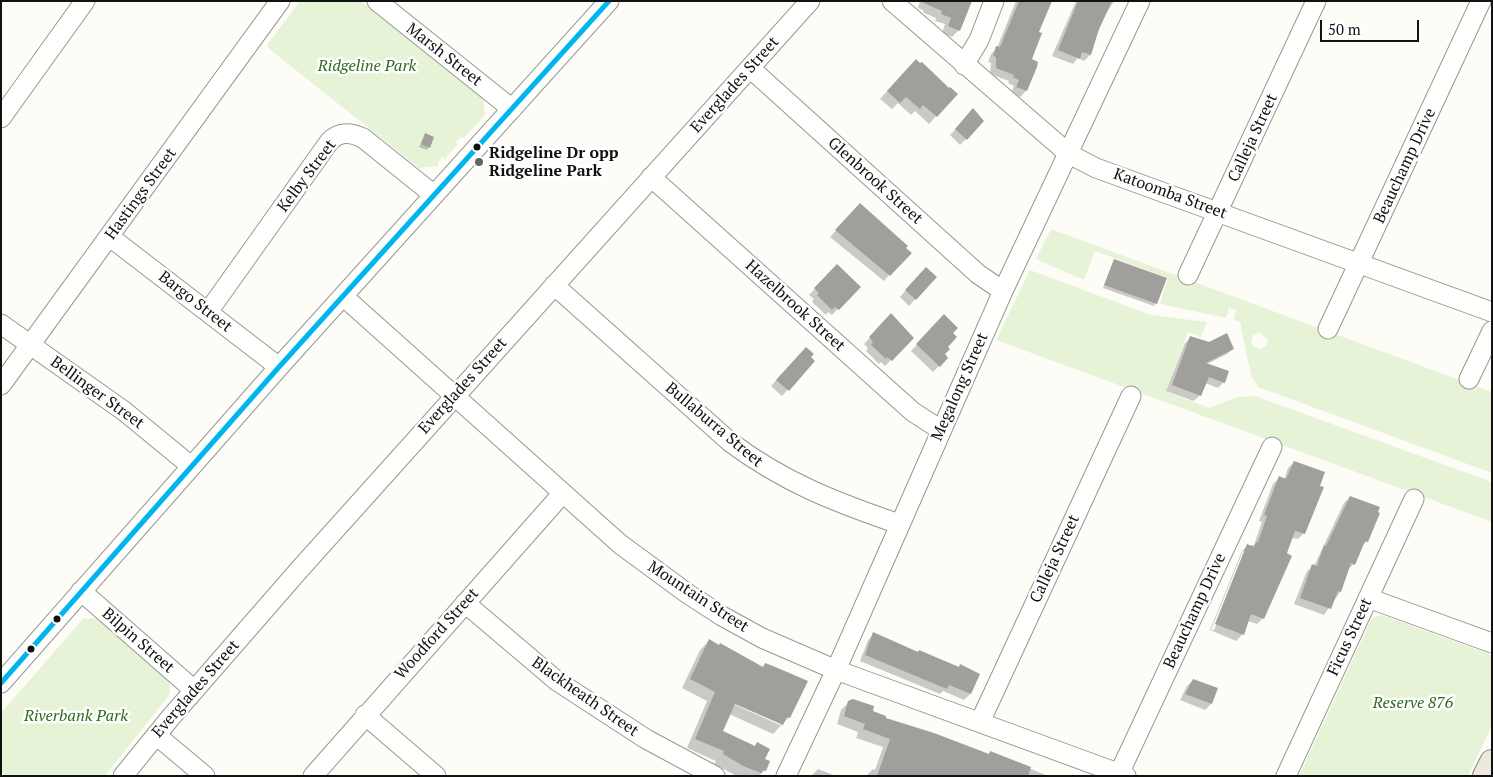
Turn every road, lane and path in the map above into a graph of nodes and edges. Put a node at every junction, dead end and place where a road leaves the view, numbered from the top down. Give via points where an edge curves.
1 (84, 1) edge
2 (377, 1) edge
3 (609, 1) edge
4 (810, 1) edge
5 (892, 1) edge
6 (994, 1) edge
7 (1140, 1) edge
8 (1316, 1) edge
9 (1481, 1) edge
10 (274, 3) edge
11 (964, 65) junction
12 (750, 68) junction
13 (512, 109) junction
14 (1, 118) edge
15 (1069, 154) junction
16 (651, 177) junction
17 (434, 195) junction
18 (1219, 212) junction
19 (110, 237) junction
20 (1359, 262) junction
21 (1188, 275) dead end
22 (554, 285) junction
23 (1003, 291) junction
24 (344, 297) junction
25 (208, 312) junction
26 (1492, 312) edge
27 (1, 324) edge
28 (1328, 329) dead end
29 (1492, 331) edge
30 (31, 345) junction
31 (278, 367) junction
32 (1469, 379) dead end
33 (1, 385) edge
34 (1131, 396) dead end
35 (454, 397) junction
36 (941, 430) junction
37 (1272, 447) dead end
38 (191, 466) junction
39 (562, 494) junction
40 (1414, 499) dead end
41 (899, 524) junction
42 (81, 591) junction
43 (1368, 598) junction
44 (465, 603) junction
45 (1492, 643) edge
46 (836, 670) junction
47 (1, 683) edge
48 (194, 690) junction
49 (365, 715) junction
50 (980, 722) junction
51 (156, 735) junction
52 (1492, 762) edge
53 (1121, 775) edge
54 (123, 776) edge
55 (204, 776) edge
56 (312, 776) edge
57 (436, 776) edge
58 (715, 776) edge
59 (786, 776) edge
60 (1286, 776) edge
61 (1485, 776) edge

1 - 14 street
2 - 13 street, Marsh Street
3 - 13 street
4 - 12 street, Everglades Street
5 - 11 street, Katoomba Street
6 - 11 street via 979,40
7 - 15 street, Megalong Street
8 - 18 street, Calleja Street
9 - 20 street, Beauchamp Drive
10 - 19 street, Hastings Street
11 - 15 street, Katoomba Street
12 - 16 street, Everglades Street
12 - 23 street, Glenbrook Street via 978,274
13 - 17 street
15 - 18 street, Katoomba Street via 1096,168
15 - 23 street, Megalong Street
16 - 22 street, Everglades Street
16 - 36 street, Hazelbrook Street via 913,412
17 - 24 street
17 - 25 street, Kelby Street via 362,138 352,133 336,136
18 - 20 street, Katoomba Street
18 - 21 street, Calleja Street
19 - 25 street, Bargo Street
19 - 30 street, Hastings Street
20 - 26 street, Katoomba Street
20 - 28 street, Beauchamp Drive
22 - 35 street, Everglades Street
22 - 41 street, Bullaburra Street via 753,460 816,494
23 - 36 street, Megalong Street
24 - 31 street
24 - 35 street, Mountain Street
25 - 31 street, Bargo Street
27 - 30 street, Bellinger Street
29 - 32 street
30 - 33 street, Hastings Street
30 - 38 street, Bellinger Street via 124,411
31 - 38 street
34 - 50 street, Calleja Street
35 - 39 street, Mountain Street
35 - 48 street, Everglades Street
36 - 41 street, Megalong Street
37 - 53 street, Beauchamp Drive
38 - 42 street
39 - 44 street, Woodford Street
39 - 46 street, Mountain Street via 620,544 688,594 762,638
40 - 43 street, Ficus Street
41 - 46 street, Megalong Street
42 - 47 street
42 - 48 street, Bilpin Street
43 - 45 street
43 - 60 street, Ficus Street
44 - 49 street, Woodford Street
44 - 58 street, Blackheath Street via 557,681 646,739
46 - 50 street, Mountain Street
46 - 59 street, Megalong Street
48 - 51 street, Everglades Street
49 - 56 street, Woodford Street
49 - 57 street
50 - 53 street, Mountain Street
51 - 54 street, Everglades Street
51 - 55 street
52 - 61 main road

